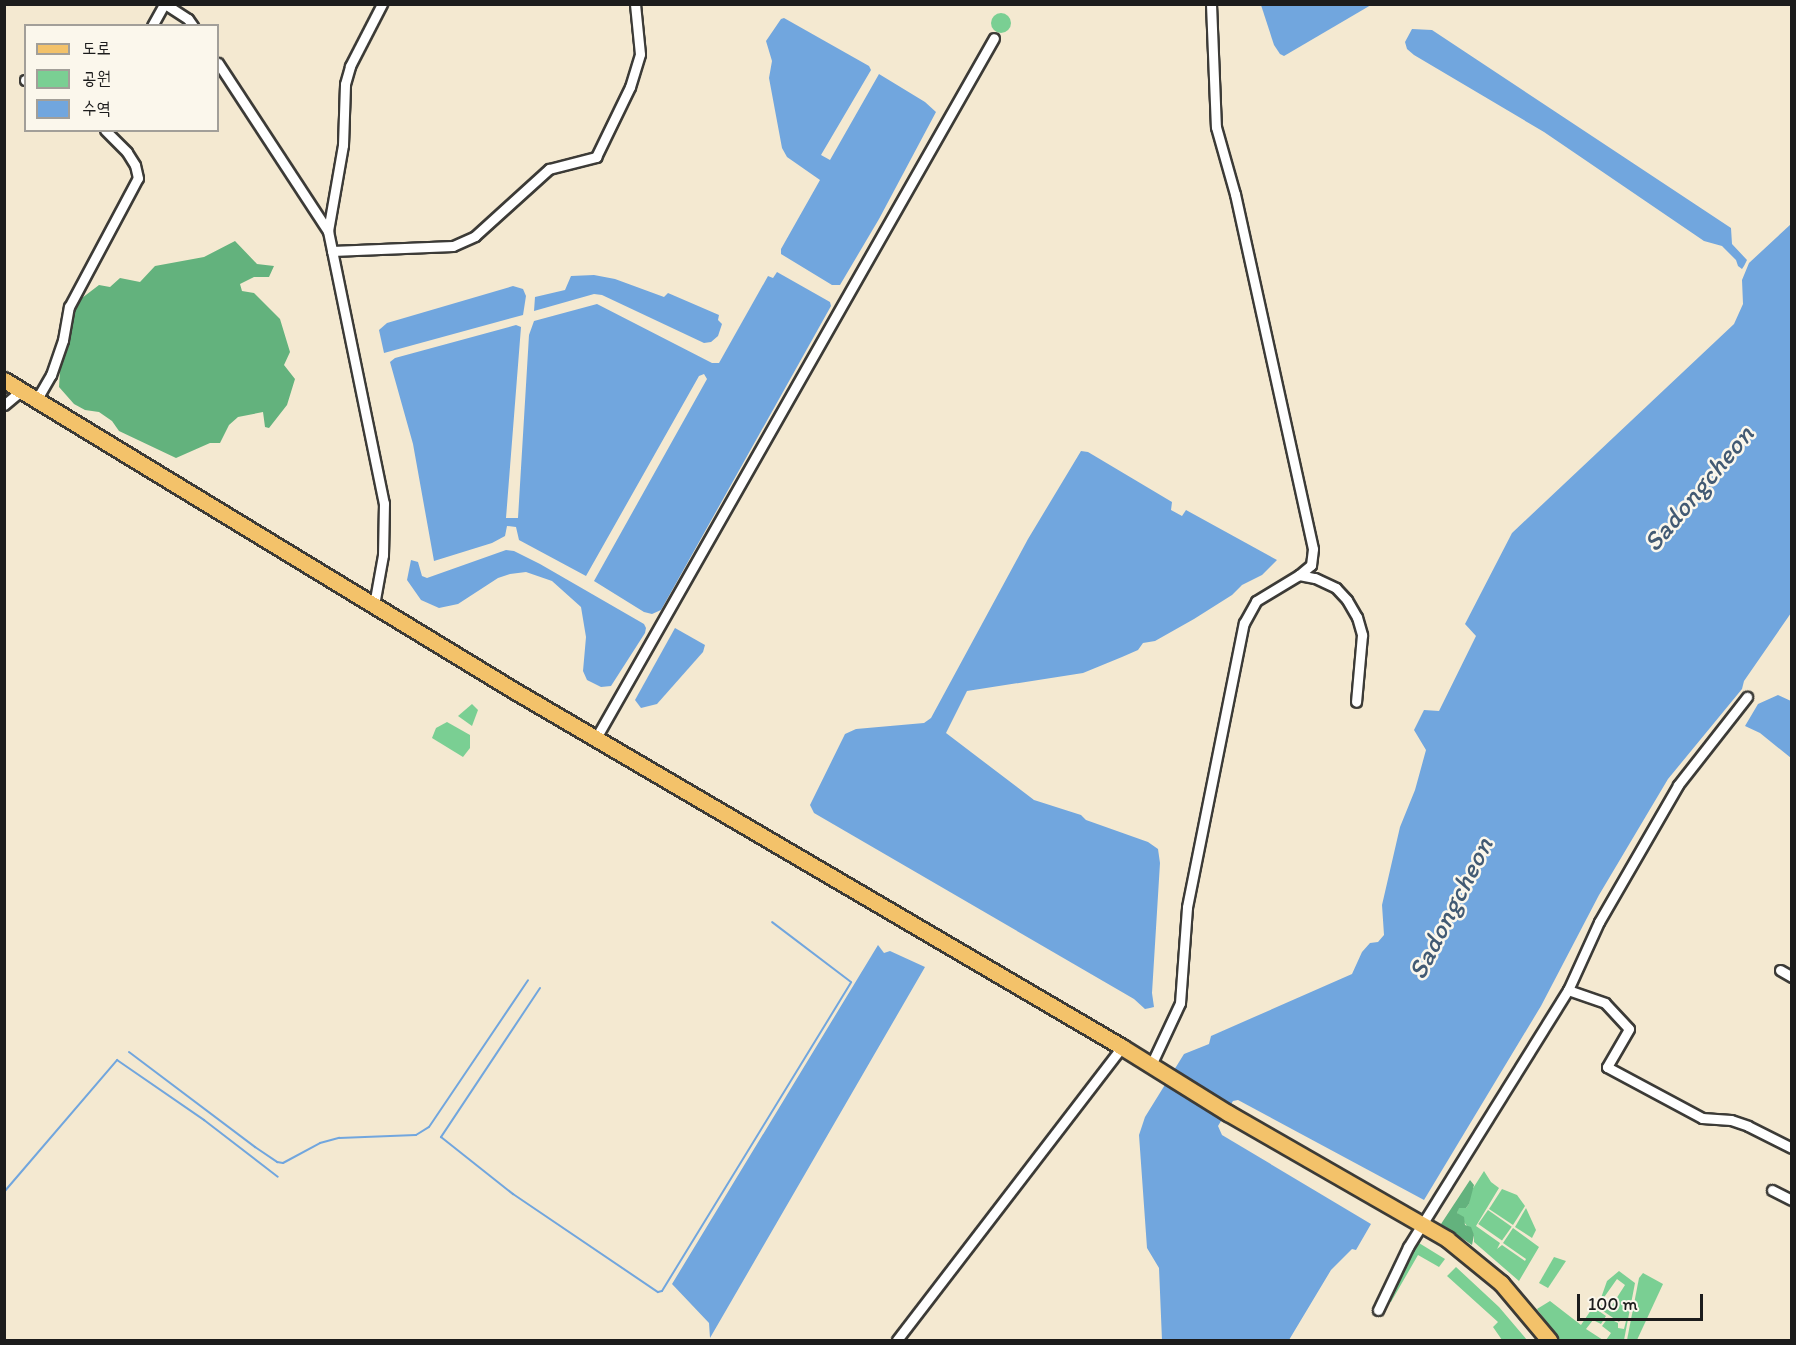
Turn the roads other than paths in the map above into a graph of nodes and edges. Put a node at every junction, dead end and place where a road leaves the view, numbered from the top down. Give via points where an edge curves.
1 (164, 4) edge
2 (382, 4) edge
3 (636, 4) edge
4 (1211, 4) edge
5 (153, 24) edge
6 (192, 24) edge
7 (994, 38) dead end
8 (219, 65) edge
9 (107, 132) edge
10 (328, 231) junction
11 (332, 251) junction
12 (4, 380) edge
13 (22, 390) junction
14 (37, 399) junction
15 (4, 405) edge
16 (1299, 575) junction
17 (374, 604) junction
18 (1747, 698) dead end
19 (1356, 702) dead end
20 (596, 738) junction
21 (1779, 970) dead end
22 (1791, 976) edge
23 (1568, 990) junction
24 (1122, 1047) junction
25 (1151, 1065) junction
26 (1791, 1148) edge
27 (1772, 1190) dead end
28 (1791, 1200) edge
29 (1422, 1226) junction
30 (1378, 1310) dead end
31 (897, 1341) edge
32 (1549, 1341) edge

1 - 5 street
1 - 6 street
2 - 10 street via 350,66 345,84 343,145
3 - 11 street via 640,54 630,87 596,157 549,169 475,236 453,246
4 - 16 street via 1216,127 1236,194 1313,549 1311,565
7 - 20 street
8 - 10 street
9 - 14 street via 127,152 138,178 69,307 51,375
10 - 11 street
11 - 17 street via 384,503 383,555
12 - 13 main road
13 - 14 main road
13 - 15 street
14 - 17 main road
16 - 19 street via 1336,588 1357,617 1362,635
16 - 25 street via 1256,601 1244,623 1187,907 1180,1003
17 - 20 main road
18 - 23 street via 1678,786 1599,922
20 - 24 main road
21 - 22 street
23 - 26 street via 1605,1003 1629,1029 1607,1067 1701,1118 1749,1126
23 - 29 street
24 - 25 main road
24 - 31 street
25 - 29 main road
27 - 28 street
29 - 30 street
29 - 32 main road via 1447,1239 1501,1283

